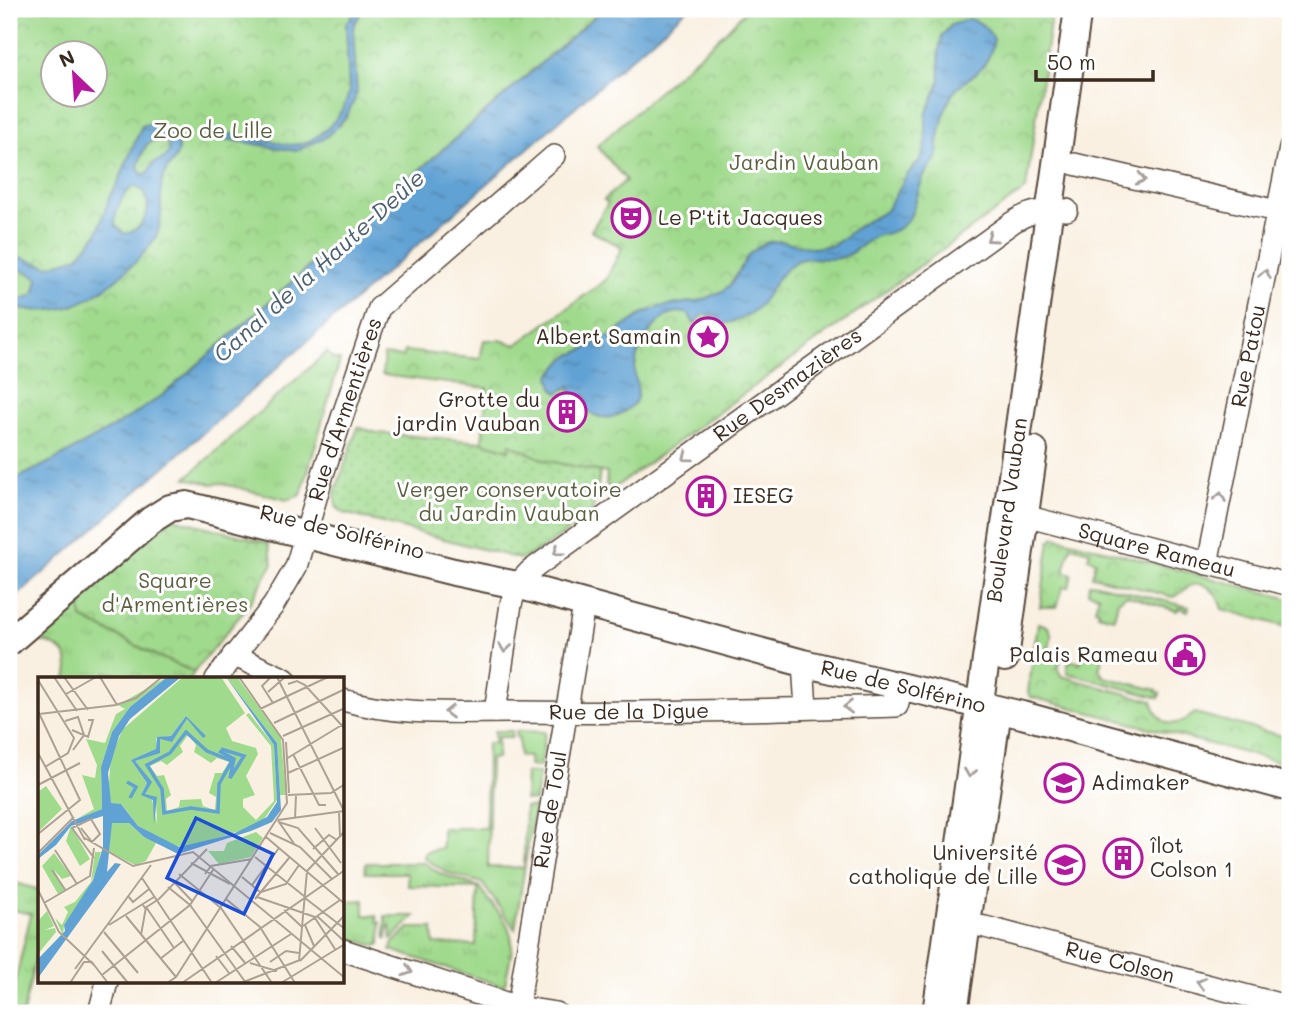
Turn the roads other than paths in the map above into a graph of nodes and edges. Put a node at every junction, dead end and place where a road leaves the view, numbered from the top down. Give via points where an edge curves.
1 (1078, 9) edge
2 (1096, 9) edge
3 (1290, 148) edge
4 (554, 156) dead end
5 (1074, 164) junction
6 (1059, 209) junction
7 (1284, 213) edge
8 (167, 500) junction
9 (1025, 516) junction
10 (308, 529) junction
11 (1207, 564) junction
12 (517, 585) junction
13 (1290, 585) edge
14 (584, 605) junction
15 (9, 623) edge
16 (9, 642) edge
17 (233, 656) junction
18 (803, 663) junction
19 (217, 677) edge
20 (280, 677) edge
21 (902, 688) junction
22 (345, 700) edge
23 (806, 708) junction
24 (989, 708) junction
25 (495, 712) junction
26 (567, 713) junction
27 (1290, 788) edge
28 (958, 922) junction
29 (345, 951) edge
30 (106, 984) edge
31 (1290, 1007) edge
32 (517, 1010) edge
33 (99, 1013) edge
34 (556, 1013) edge
35 (936, 1013) edge
36 (954, 1013) edge

1 - 6 main road, Boulevard Vauban
2 - 5 main road, Boulevard Vauban
3 - 7 street, Rue Patou
4 - 10 street, Rue d'Armentières via 379,308
5 - 6 main road, Boulevard Vauban
5 -> 7 street
6 - 9 main road, Boulevard Vauban
6 -> 12 street, Rue Desmazières via 1020,218 991,238
6 - 24 main road, Boulevard Vauban via 994,596
11 -> 7 street, Rue Patou
8 - 10 main road, Rue de Solférino via 185,491
8 - 15 main road via 146,505
8 - 16 main road via 151,520
9 - 11 street, Square Rameau
9 - 24 main road, Boulevard Vauban
10 - 12 main road, Rue de Solférino via 477,567
10 - 17 street, Rue d'Armentières via 296,567 280,595
11 - 13 street, Square Rameau
12 - 14 main road, Rue de Solférino
12 -> 25 street
14 - 18 main road, Rue de Solférino
14 - 26 street, Rue de Toul
17 - 19 street, Rue d'Armentières
17 - 20 street
18 - 21 main road, Rue de Solférino
18 - 23 street
21 -> 23 street, Rue de la Digue via 897,706
21 - 24 main road, Rue de Solférino
25 -> 22 street, Rue de la Digue via 402,712
23 - 26 street, Rue de la Digue
24 - 27 main road, Rue de Solférino
24 - 28 main road, Boulevard Vauban
25 - 26 street, Rue de la Digue
26 - 32 street, Rue de Toul
31 -> 28 street, Rue Colson
28 - 35 main road, Boulevard Vauban
28 - 36 main road, Boulevard Vauban
29 -> 32 street
30 - 33 street
32 - 34 street

